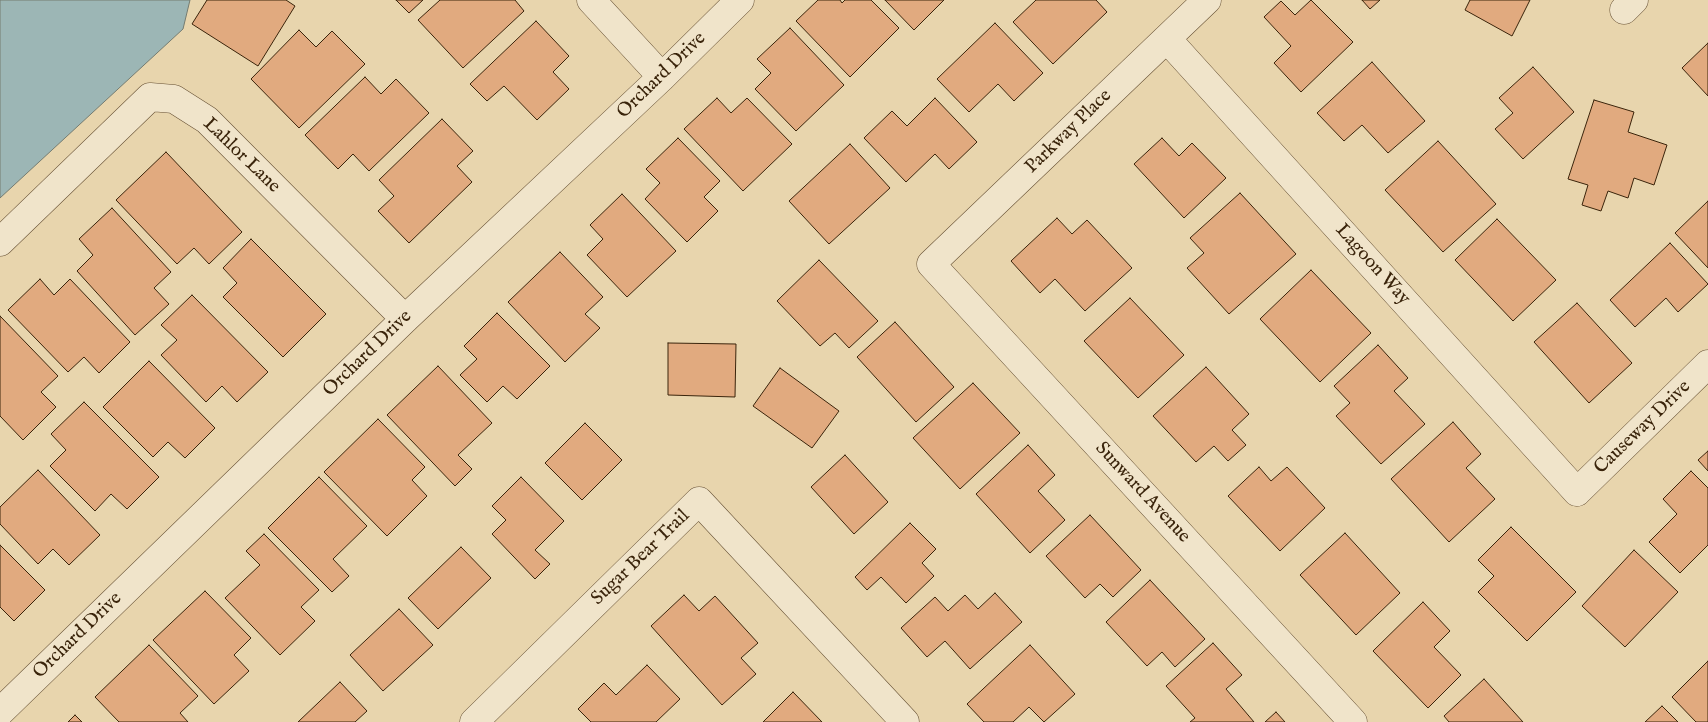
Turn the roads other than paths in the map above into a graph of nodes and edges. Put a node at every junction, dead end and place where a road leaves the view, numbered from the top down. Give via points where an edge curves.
1 (591, 0) edge
2 (740, 0) edge
3 (1207, 0) edge
4 (1167, 39) junction
5 (662, 77) junction
6 (0, 242) edge
7 (931, 264) joint
8 (405, 319) junction
9 (1708, 364) edge
10 (1577, 492) joint
11 (0, 712) edge
12 (474, 722) edge
13 (905, 722) edge
14 (1353, 722) edge

1 - 5 street
2 - 5 street, Orchard Drive
3 - 4 street, Parkway Place
4 - 7 street, Parkway Place
4 - 10 street, Lagoon Way
5 - 8 street, Orchard Drive
6 - 8 street, Lahlor Lane via 150,97 174,99 207,120
7 - 14 street, Sunward Avenue
8 - 11 street, Orchard Drive
9 - 10 street, Causeway Drive
12 - 13 street, Sugar Bear Trail via 699,501

